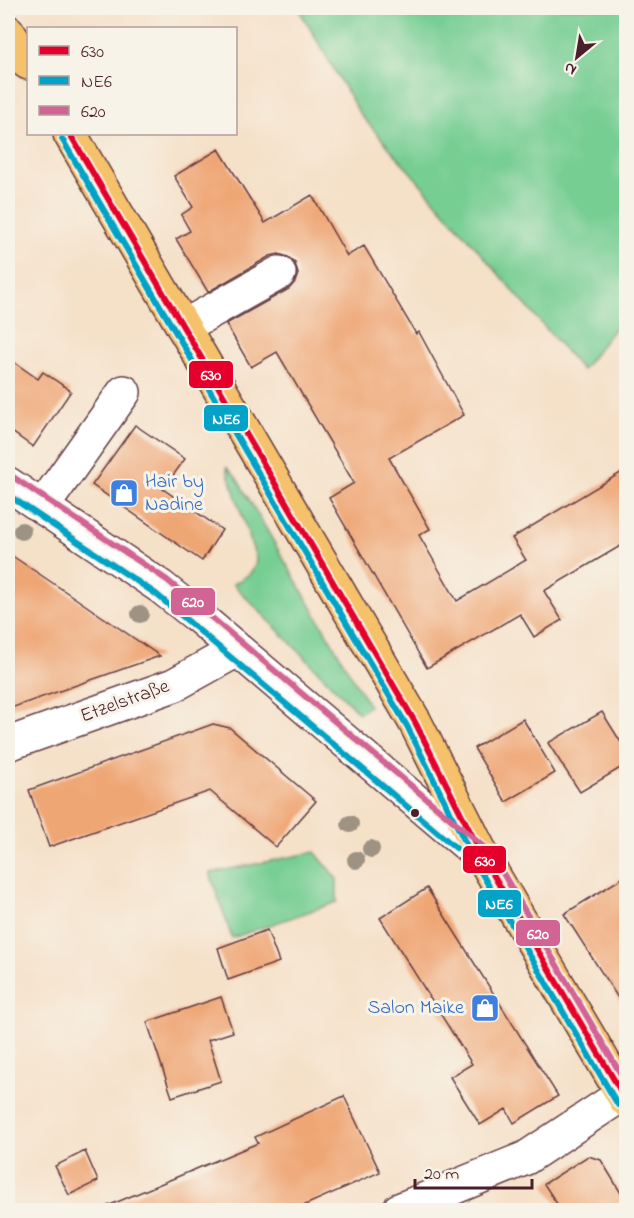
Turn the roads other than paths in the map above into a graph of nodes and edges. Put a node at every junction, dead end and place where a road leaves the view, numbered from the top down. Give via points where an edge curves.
1 (8, 32) edge
2 (27, 61) edge
3 (71, 135) edge
4 (279, 273) dead end
5 (183, 327) junction
6 (124, 392) dead end
7 (8, 484) edge
8 (43, 506) junction
9 (237, 650) junction
10 (8, 744) edge
11 (484, 859) junction
12 (625, 1097) edge
13 (399, 1210) edge

1 - 2 main road
3 - 5 main road
4 - 5 street
5 - 11 main road via 415,722
6 - 8 street
7 - 8 street
8 - 9 street via 161,587
9 - 10 street, Etzelstraße via 174,685
9 - 11 street
11 - 12 main road
12 - 13 street via 526,1158

